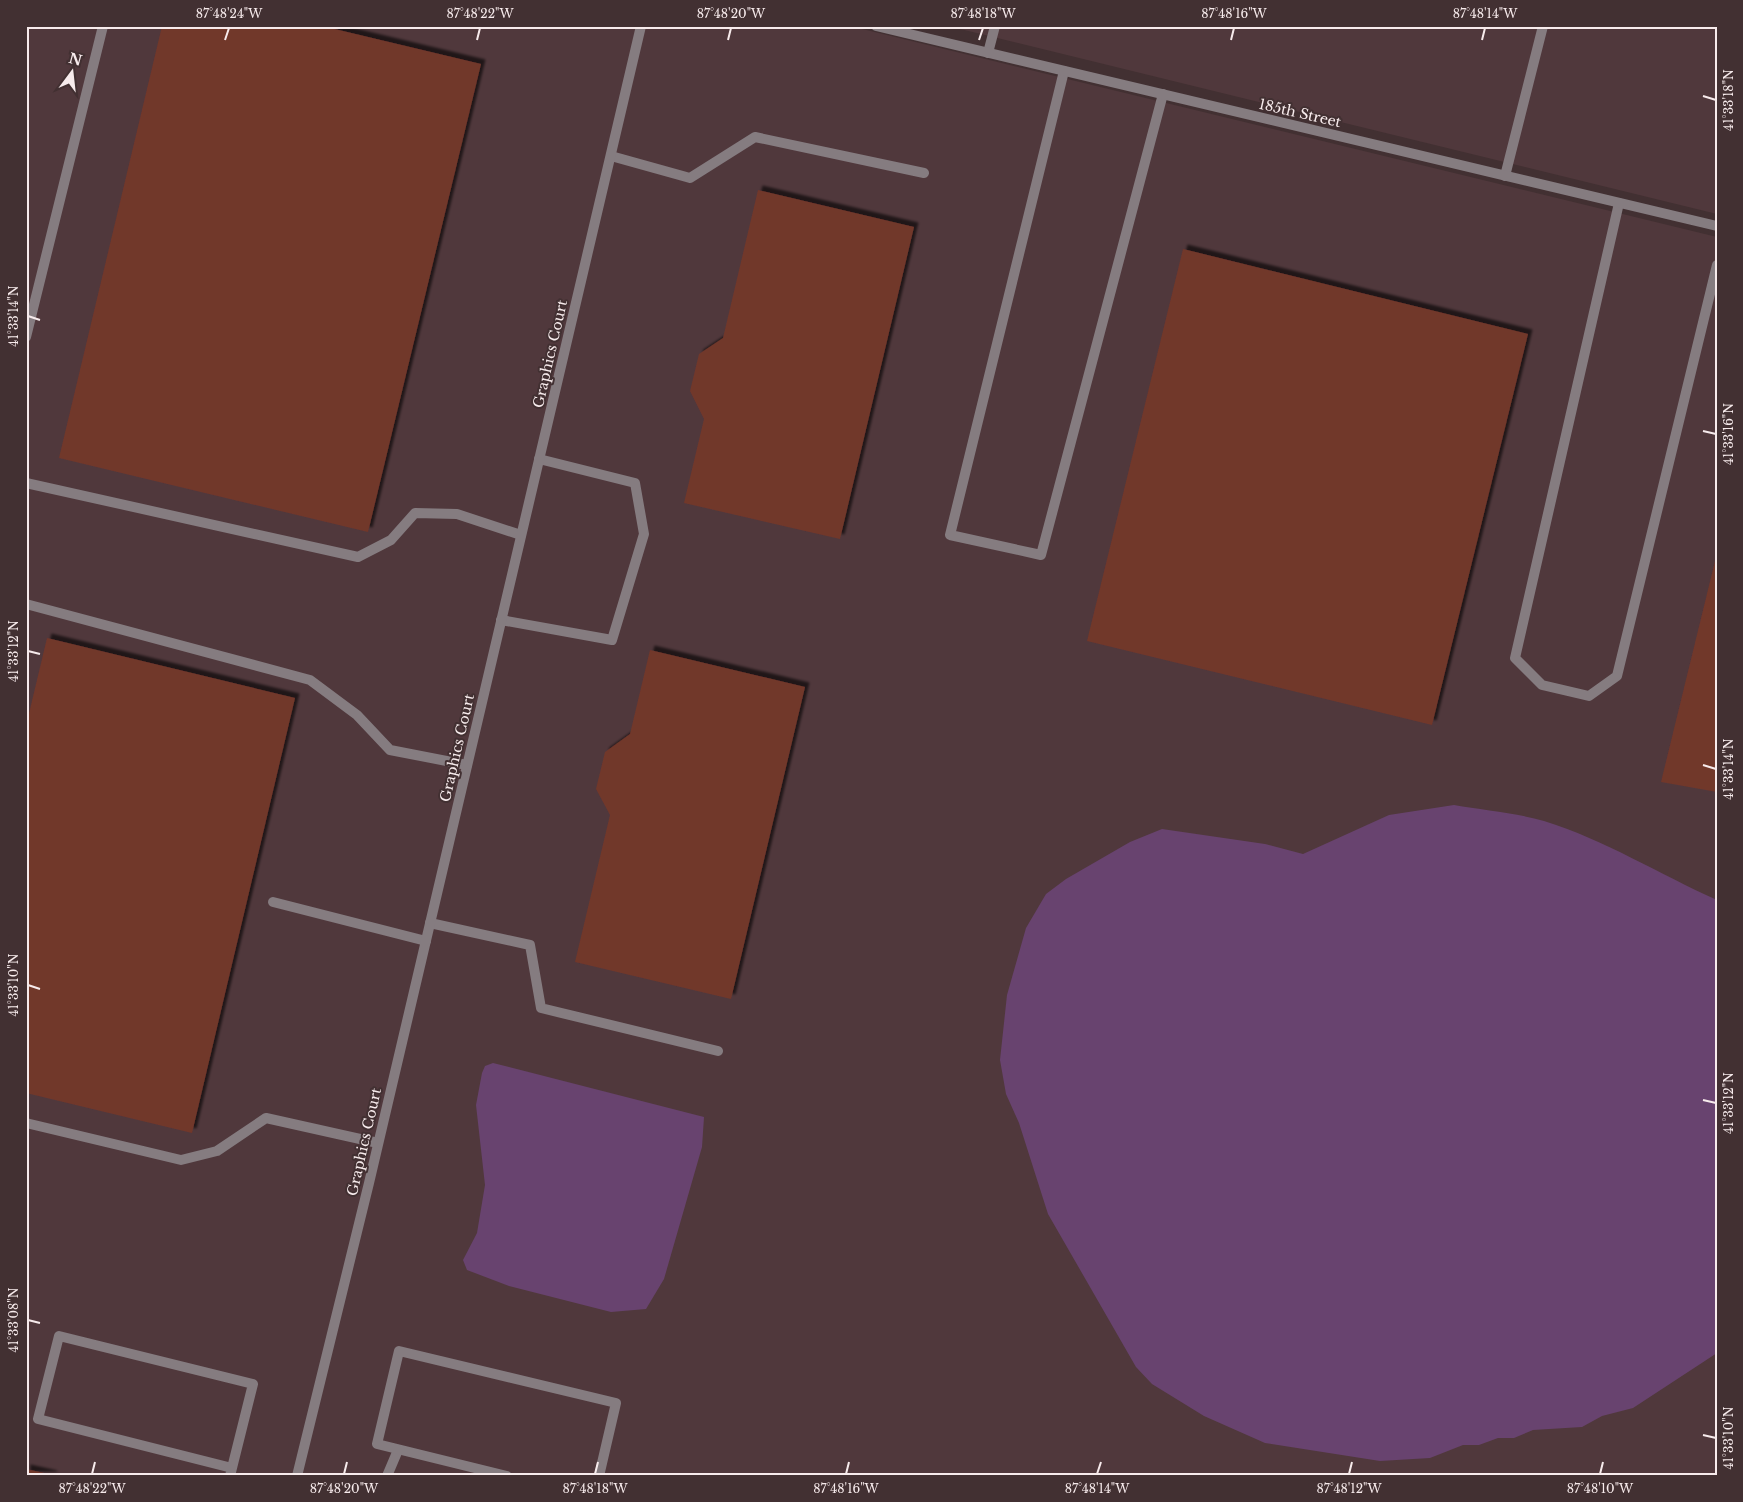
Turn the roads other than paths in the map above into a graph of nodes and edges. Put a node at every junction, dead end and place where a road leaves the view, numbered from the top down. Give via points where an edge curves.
1 (102, 26) edge
2 (641, 26) edge
3 (876, 26) edge
4 (995, 26) edge
5 (1543, 26) edge
6 (988, 53) junction
7 (1064, 71) junction
8 (1163, 94) junction
9 (611, 156) junction
10 (924, 173) dead end
11 (1506, 176) junction
12 (1619, 202) junction
13 (1717, 226) edge
14 (1717, 265) edge
15 (26, 337) edge
16 (539, 459) junction
17 (26, 483) edge
18 (521, 535) junction
19 (26, 604) edge
20 (501, 620) junction
21 (467, 765) junction
22 (273, 902) dead end
23 (430, 923) junction
24 (426, 941) junction
25 (718, 1051) dead end
26 (26, 1123) edge
27 (378, 1143) junction
28 (398, 1450) junction
29 (231, 1472) edge
30 (297, 1476) edge
31 (387, 1476) edge
32 (507, 1476) edge
33 (598, 1476) edge

1 - 15 street
2 - 9 street, Graphics Court
3 - 6 street, 185th Street
4 - 6 street
5 - 11 street
6 - 7 street, 185th Street
7 - 8 street, 185th Street
7 - 8 street via 950,535 1042,556
8 - 11 street, 185th Street
9 - 10 street via 690,178 755,137
9 - 16 street, Graphics Court
11 - 12 street, 185th Street
12 - 13 street, 185th Street
12 - 14 street via 1515,658 1542,685 1589,696 1617,676
16 - 18 street, Graphics Court
16 - 20 street via 635,483 644,534 612,640
17 - 18 street via 358,557 392,540 415,514 457,514
18 - 20 street, Graphics Court
19 - 21 street via 310,680 357,715 390,750
20 - 21 street, Graphics Court
21 - 23 street, Graphics Court
22 - 24 street
23 - 24 street, Graphics Court
23 - 25 street via 530,945 541,1008
24 - 27 street, Graphics Court
26 - 27 street via 181,1160 216,1151 266,1118
27 - 30 street, Graphics Court
28 - 31 street
28 - 32 street
28 - 33 street via 377,1444 399,1351 616,1403
29 - 29 street via 253,1384 59,1336 38,1419

